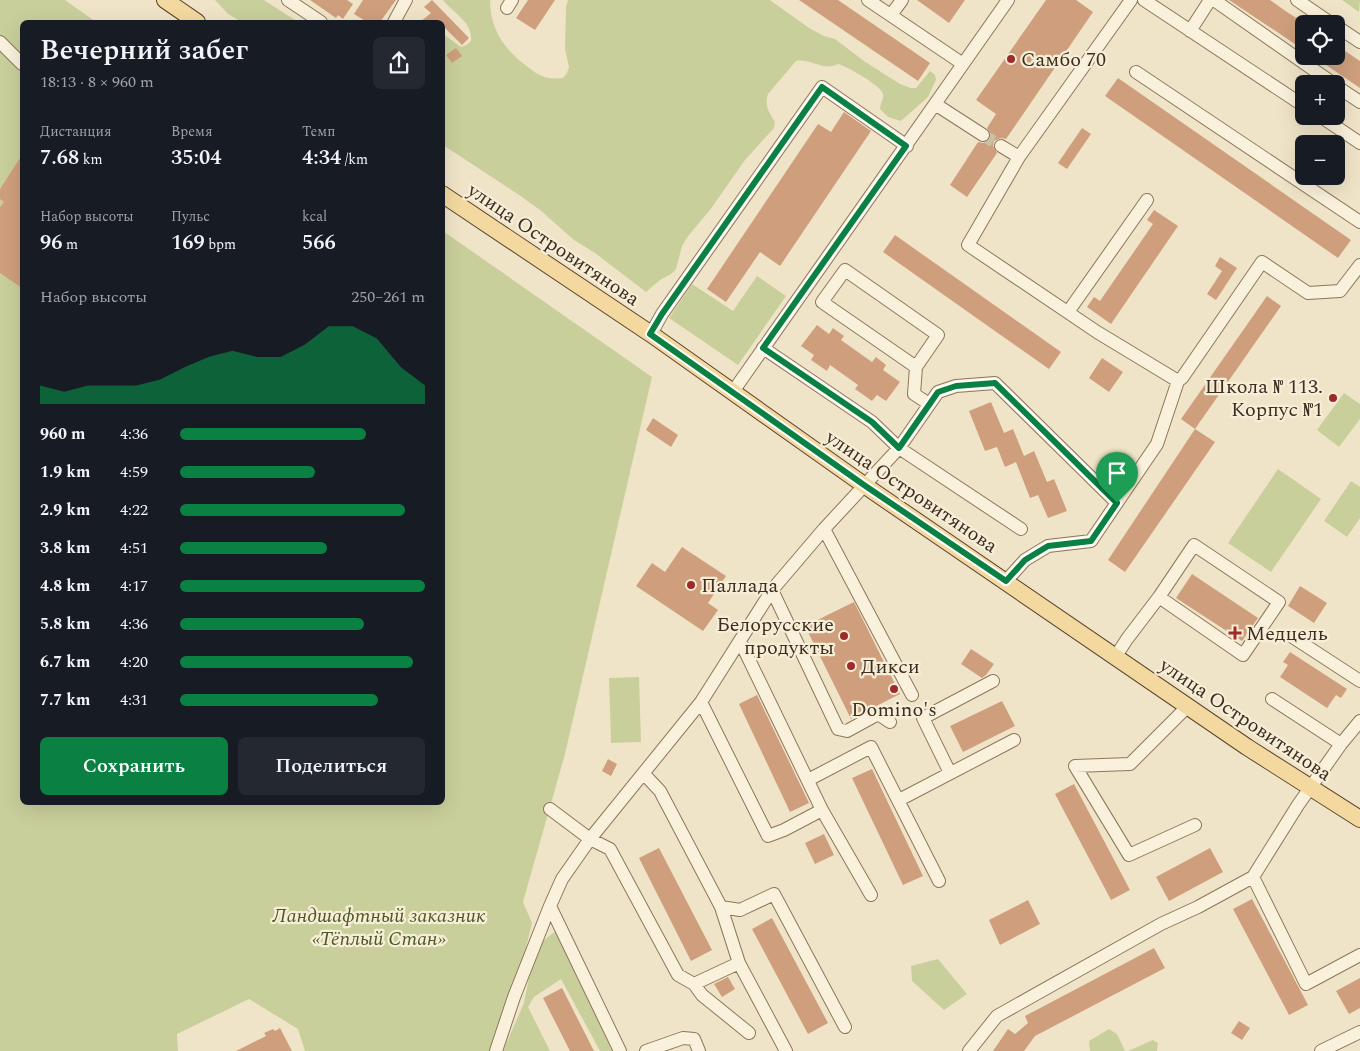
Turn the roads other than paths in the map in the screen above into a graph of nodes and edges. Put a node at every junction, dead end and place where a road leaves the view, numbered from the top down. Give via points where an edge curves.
1 (164, 0) edge
2 (288, 0) edge
3 (406, 0) edge
4 (868, 0) edge
5 (902, 0) edge
6 (1008, 0) edge
7 (1131, 0) edge
8 (1144, 0) edge
9 (1210, 0) edge
10 (1214, 0) edge
11 (1297, 0) edge
12 (1319, 15) edge
13 (891, 16) junction
14 (194, 20) edge
15 (318, 20) edge
16 (395, 20) edge
17 (1190, 31) junction
18 (1345, 32) edge
19 (1360, 42) edge
20 (2, 50) edge
21 (20, 63) edge
22 (963, 64) junction
23 (1136, 72) dead end
24 (1321, 75) edge
25 (1345, 92) edge
26 (1295, 100) edge
27 (1360, 102) edge
28 (935, 104) junction
29 (1333, 125) edge
30 (983, 135) tunnel mouth
31 (1360, 143) edge
32 (906, 146) junction
33 (1001, 146) tunnel mouth
34 (1019, 157) junction
35 (445, 196) edge
36 (1147, 200) dead end
37 (1360, 222) edge
38 (1360, 265) edge
39 (1068, 312) junction
40 (650, 334) junction
41 (763, 348) junction
42 (916, 367) junction
43 (1178, 381) junction
44 (732, 393) junction
45 (929, 404) junction
46 (899, 448) junction
47 (864, 485) junction
48 (1117, 503) junction
49 (824, 529) junction
50 (1021, 529) dead end
51 (1006, 581) junction
52 (772, 590) junction
53 (1160, 597) junction
54 (1291, 636) dead end
55 (740, 641) junction
56 (1116, 656) junction
57 (993, 681) dead end
58 (1360, 681) edge
59 (912, 695) dead end
60 (1272, 698) dead end
61 (701, 702) junction
62 (1188, 706) junction
63 (1360, 721) edge
64 (890, 722) dead end
65 (1014, 740) dead end
66 (1340, 744) junction
67 (950, 773) junction
68 (644, 774) junction
69 (808, 780) junction
70 (1310, 788) junction
71 (899, 800) junction
72 (550, 809) dead end
73 (822, 810) junction
74 (1360, 819) edge
75 (1195, 825) dead end
76 (590, 839) junction
77 (1253, 878) junction
78 (939, 881) dead end
79 (871, 895) dead end
80 (550, 906) junction
81 (721, 908) junction
82 (1360, 955) edge
83 (738, 963) junction
84 (694, 984) junction
85 (845, 1027) dead end
86 (1360, 1032) edge
87 (749, 1033) dead end
88 (1339, 1047) edge
89 (496, 1051) edge
90 (620, 1051) edge
91 (646, 1051) edge
92 (699, 1051) edge
93 (786, 1051) edge
94 (969, 1051) edge
95 (1320, 1051) edge

1 - 14 main road
2 - 15 street
3 - 16 street
4 - 13 street
5 - 13 street
6 - 22 street
7 - 34 street
8 - 17 street
9 - 17 street
10 - 24 street
11 - 12 street
13 - 22 street
17 - 26 street
18 - 19 street
20 - 21 street
22 - 28 street
23 - 37 street
25 - 27 street
28 - 30 street
28 - 32 street
29 - 31 street
32 - 40 street via 822,87
32 - 41 street
33 - 34 street
34 - 39 street via 968,245
35 - 40 main road, улица Островитянова
36 - 39 street
38 - 43 street via 1340,291 1308,293 1262,262
39 - 43 street
40 - 44 main road, улица Островитянова
41 - 44 street
41 - 46 street via 872,422
42 - 42 street via 822,302 845,270 938,335
42 - 45 street via 914,394
43 - 48 street via 1158,444
44 - 47 main road, улица Островитянова
45 - 46 street
45 - 48 street via 938,392 956,386 995,383
46 - 47 street
46 - 50 street
47 - 49 street
47 - 51 main road, улица Островитянова
48 - 51 street via 1091,541 1048,546 1025,560
49 - 52 street
49 - 59 street
51 - 56 main road, улица Островитянова
52 - 55 street
52 - 64 street via 838,729 846,731 878,714
53 - 53 street via 1194,545 1279,602 1244,655
53 - 56 street
54 - 58 street
55 - 61 street
55 - 69 street
56 - 62 main road, улица Островитянова
57 - 67 street via 923,718
60 - 66 street
61 - 68 street
61 - 73 street via 768,836
62 - 70 main road, улица Островитянова
62 - 75 street via 1130,764 1075,766 1129,855
63 - 66 street
65 - 67 street
66 - 70 street
67 - 71 street
68 - 76 street
68 - 81 street via 660,791
69 - 71 street via 871,747
69 - 73 street
70 - 74 main road, улица Островитянова
70 - 77 street
71 - 78 street
72 - 76 street
73 - 79 street
76 - 80 street via 562,879
76 - 84 street via 610,849 678,976
77 - 82 street via 1306,984
77 - 94 street via 1161,924 997,1016
80 - 89 street
80 - 90 street
81 - 83 street
81 - 85 street via 740,910 774,894
83 - 84 street
83 - 93 street
84 - 87 street via 702,995
86 - 88 street
88 - 95 street
91 - 92 street via 684,1038 694,1039

